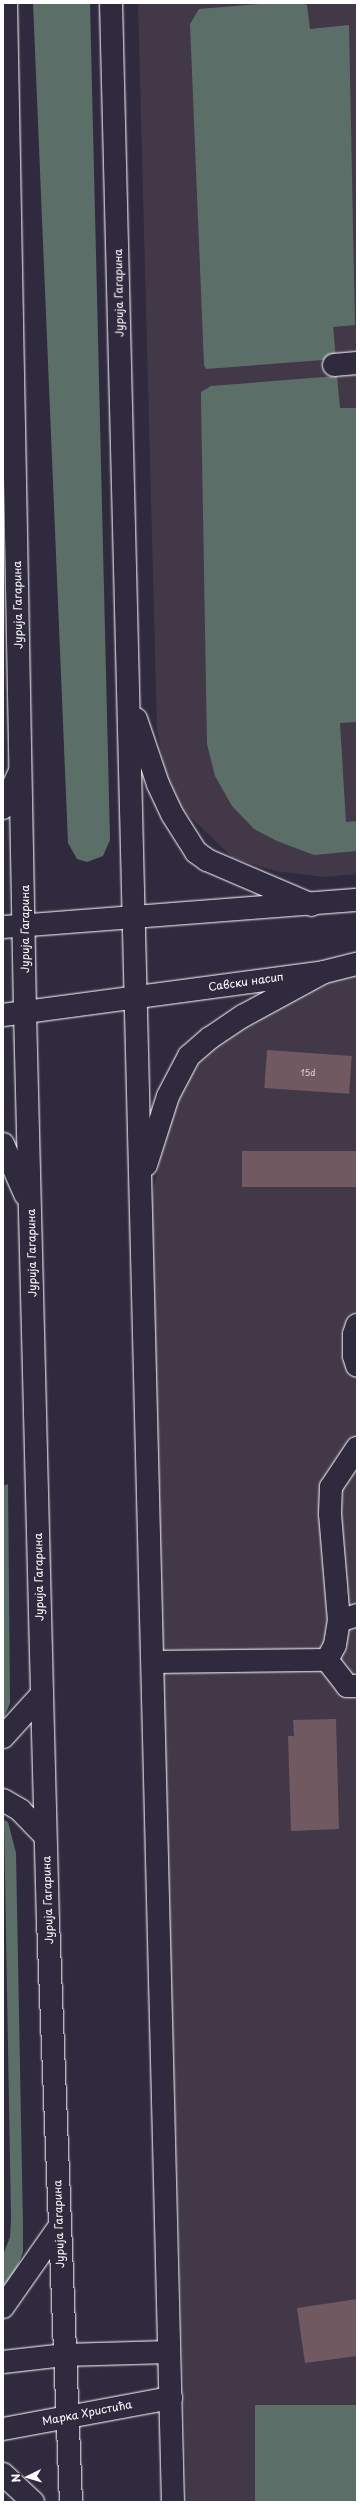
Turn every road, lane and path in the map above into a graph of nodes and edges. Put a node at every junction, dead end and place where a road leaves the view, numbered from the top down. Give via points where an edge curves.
1 (111, 3) edge
2 (5, 11) edge
3 (357, 363) edge
4 (334, 365) dead end
5 (129, 700) junction
6 (22, 766) junction
7 (3, 808) edge
8 (357, 900) edge
9 (312, 905) junction
10 (134, 918) junction
11 (25, 925) junction
12 (3, 927) edge
13 (357, 964) edge
14 (324, 972) junction
15 (135, 997) junction
16 (25, 1012) junction
17 (3, 1015) edge
18 (3, 1144) edge
19 (141, 1182) junction
20 (31, 1208) junction
21 (357, 1325) edge
22 (357, 1366) edge
23 (357, 1448) edge
24 (348, 1618) edge
25 (327, 1660) junction
26 (153, 1662) junction
27 (357, 1686) edge
28 (42, 1694) junction
29 (3, 1737) edge
30 (3, 1800) edge
31 (46, 1836) junction
32 (60, 2227) junction
33 (3, 2307) edge
34 (169, 2352) junction
35 (64, 2355) junction
36 (3, 2362) edge
37 (171, 2398) junction
38 (68, 2418) junction
39 (3, 2429) edge
40 (3, 2474) edge
41 (33, 2502) edge
42 (71, 2502) edge
43 (173, 2502) edge

1 - 5 main road, Јурија Гагарина
2 - 6 main road, Јурија Гагарина
3 - 4 main road
5 - 9 main road via 161,790 175,821 196,852 206,860
5 - 10 main road, Јурија Гагарина
6 - 7 main road
6 - 11 main road, Јурија Гагарина
8 - 9 main road
9 - 10 main road
10 - 11 main road
10 - 15 main road, Јурија Гагарина
11 - 12 main road
11 - 16 main road, Јурија Гагарина
13 - 14 main road, Савски насип
14 - 15 main road, Савски насип
14 - 19 main road via 243,1016 189,1056 168,1096
15 - 16 main road, Савски насип
15 - 19 main road, Јурија Гагарина
16 - 17 main road, Савски насип
16 - 20 main road, Јурија Гагарина
18 - 20 main road
19 - 26 main road, Јурија Гагарина
20 - 28 main road, Јурија Гагарина
21 - 22 main road via 354,1334 354,1356
23 - 24 main road via 331,1487 330,1514
24 - 25 main road
25 - 26 main road
25 - 27 main road via 347,1686
26 - 34 main road, Јурија Гагарина
28 - 29 main road
28 - 31 main road, Јурија Гагарина
30 - 31 main road via 20,1810
31 - 32 main road, Јурија Гагарина
32 - 33 main road
32 - 35 main road, Јурија Гагарина
34 - 35 main road
34 - 37 main road, Јурија Гагарина
35 - 36 main road
35 - 38 main road, Јурија Гагарина
37 - 38 main road, Марка Христића
37 - 43 main road, Јурија Гагарина
38 - 39 main road, Марка Христића
38 - 42 main road, Јурија Гагарина
40 - 41 main road

